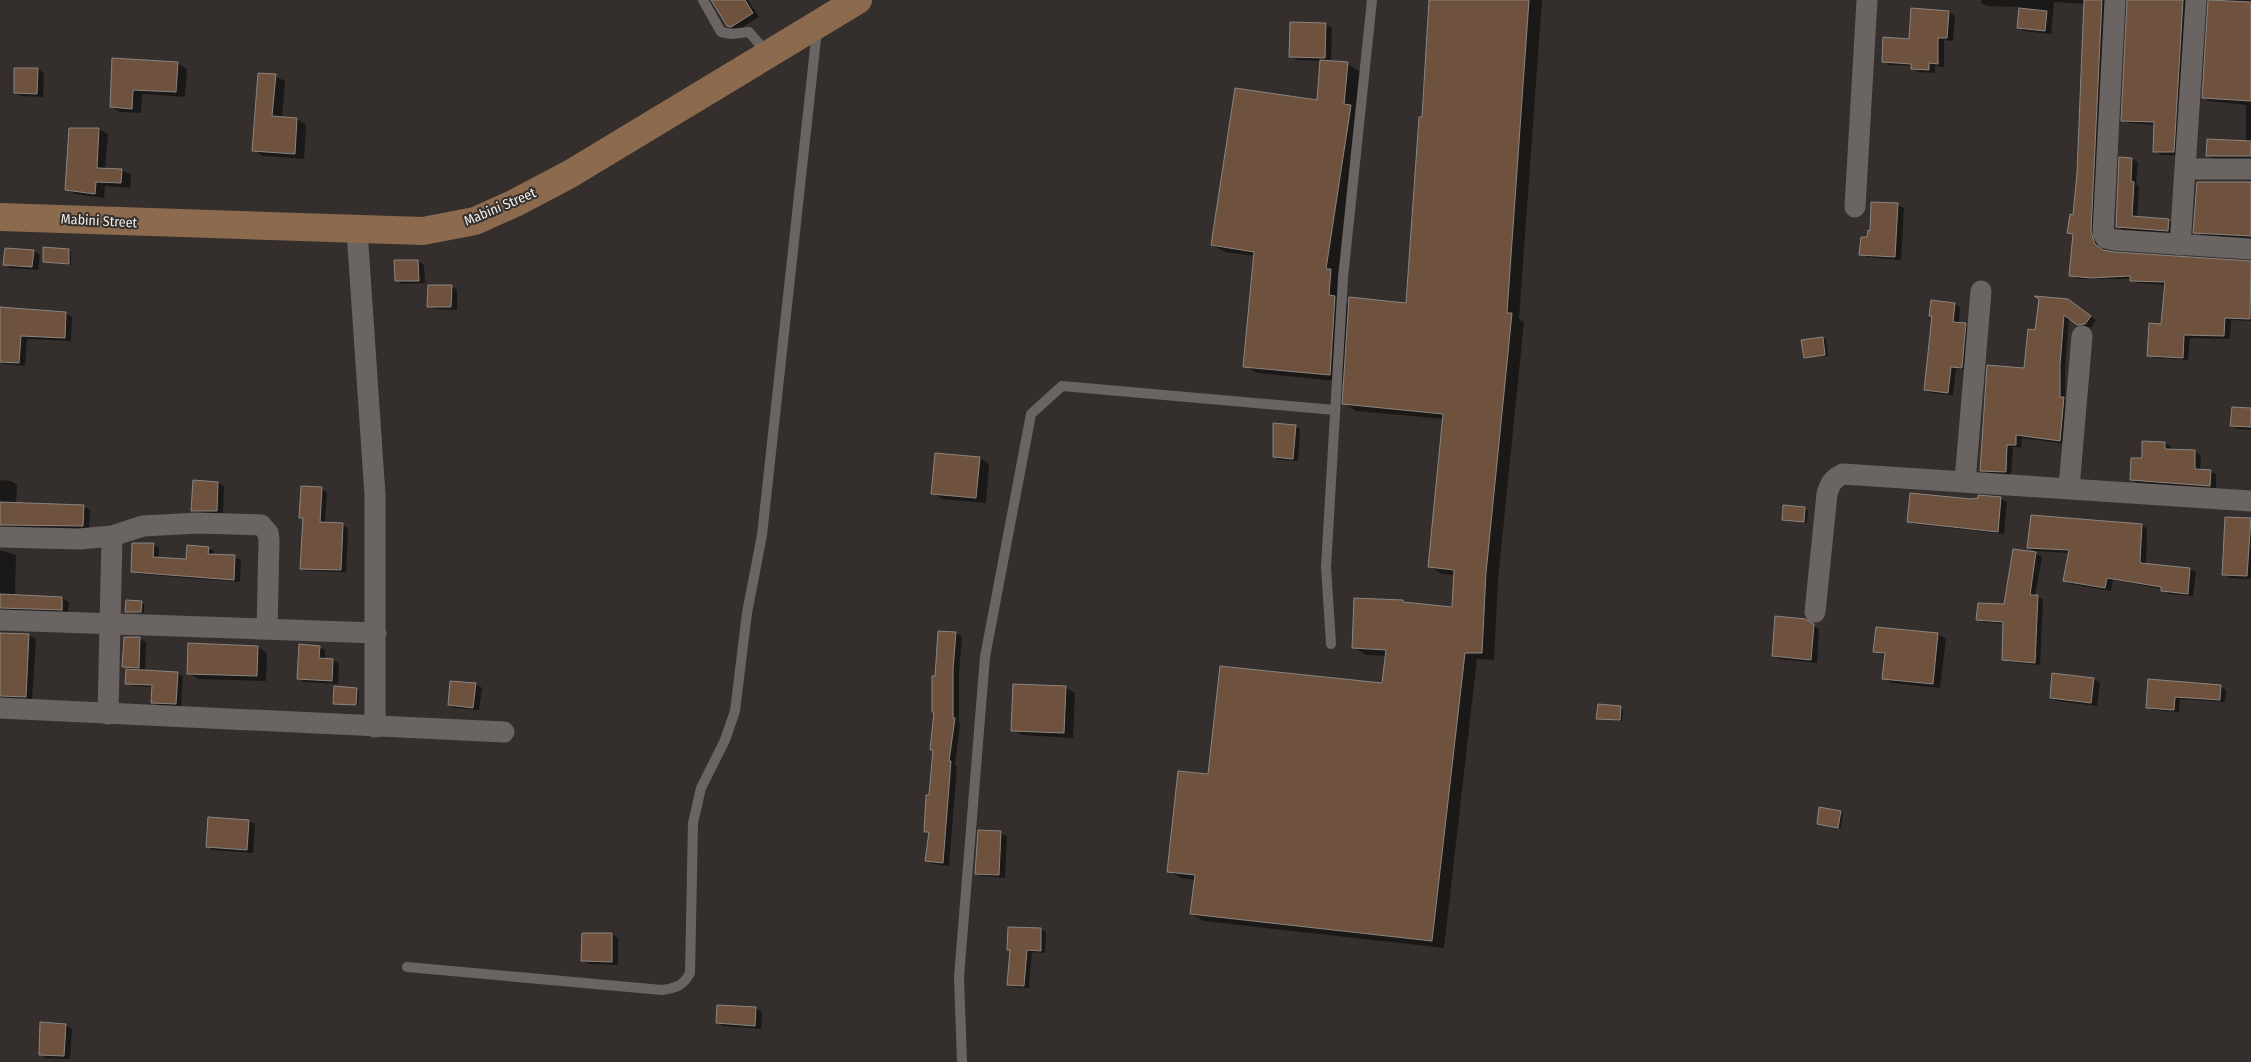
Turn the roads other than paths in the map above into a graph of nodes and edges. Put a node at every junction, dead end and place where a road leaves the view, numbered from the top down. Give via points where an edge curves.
1 (703, 0) edge
2 (1372, 0) edge
3 (1866, 0) edge
4 (2115, 0) edge
5 (2196, 0) edge
6 (835, 11) edge
7 (767, 53) junction
8 (2185, 168) junction
9 (2251, 170) edge
10 (1855, 207) dead end
11 (0, 217) edge
12 (357, 231) junction
13 (2180, 244) junction
14 (2251, 249) edge
15 (1981, 290) dead end
16 (2082, 336) dead end
17 (1335, 410) junction
18 (1965, 481) junction
19 (2069, 488) junction
20 (2251, 501) edge
21 (112, 536) junction
22 (0, 537) edge
23 (1815, 612) dead end
24 (0, 620) edge
25 (110, 624) junction
26 (267, 629) junction
27 (376, 633) junction
28 (1331, 644) dead end
29 (0, 708) edge
30 (108, 714) junction
31 (375, 727) junction
32 (504, 732) dead end
33 (407, 967) dead end
34 (962, 1062) edge

1 - 7 lane via 721,32 749,32
2 - 17 lane via 1343,278
3 - 10 street
4 - 13 street via 2103,233 2106,238 2115,240
5 - 8 street
6 - 7 main road, Mabini Street
6 - 33 lane via 735,711 725,740 701,788 693,823 690,973 685,983 677,988 662,990
7 - 12 main road, Mabini Street via 570,174 475,221 423,231
8 - 9 street
8 - 13 street
11 - 12 main road, Mabini Street
12 - 27 street via 375,495
13 - 14 street
15 - 18 street
16 - 19 street
17 - 28 lane via 1326,567
17 - 34 lane via 1062,386 1031,414 985,657 959,977
18 - 19 street
18 - 23 street via 1853,473 1835,478 1827,494
19 - 20 street
21 - 22 street via 79,540
21 - 25 street
21 - 26 street via 143,526 198,523 260,525 268,533 269,540
24 - 25 street
25 - 26 street
25 - 30 street
26 - 27 street
27 - 31 street
29 - 30 street
30 - 31 street
31 - 32 street

